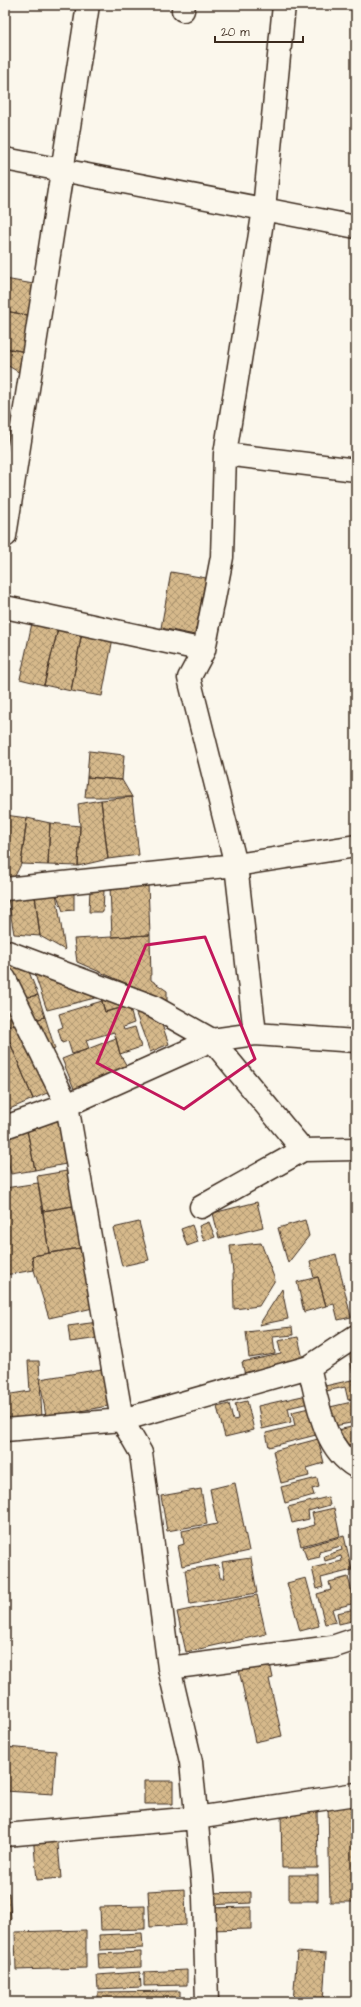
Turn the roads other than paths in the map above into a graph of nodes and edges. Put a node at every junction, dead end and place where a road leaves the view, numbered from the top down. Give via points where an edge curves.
1 (88, 5) edge
2 (284, 5) edge
3 (5, 159) edge
4 (62, 170) junction
5 (264, 209) junction
6 (356, 227) edge
7 (225, 454) junction
8 (356, 470) edge
9 (5, 536) edge
10 (5, 607) edge
11 (204, 650) junction
12 (356, 846) edge
13 (236, 865) junction
14 (5, 889) edge
15 (5, 951) edge
16 (5, 979) edge
17 (255, 1034) junction
18 (212, 1040) junction
19 (356, 1040) edge
20 (67, 1105) junction
21 (5, 1127) edge
22 (356, 1149) edge
23 (303, 1150) junction
24 (201, 1207) dead end
25 (356, 1336) edge
26 (309, 1367) junction
27 (122, 1420) junction
28 (5, 1430) edge
29 (356, 1467) edge
30 (356, 1639) edge
31 (169, 1668) junction
32 (356, 1794) edge
33 (196, 1818) junction
34 (5, 1835) edge
35 (206, 2002) edge

1 - 4 street
2 - 5 street
3 - 4 street
4 - 5 street
4 - 9 street
5 - 6 street
5 - 7 street
7 - 8 street
7 - 11 street via 222,557
10 - 11 street
11 - 13 street via 188,678
12 - 13 street
13 - 14 street
13 - 17 street
15 - 18 street via 152,1006
16 - 20 street
17 - 18 street
17 - 19 street
18 - 20 street
18 - 23 street
20 - 21 street
20 - 27 street
22 - 23 street
23 - 24 street
25 - 26 street
26 - 27 street
26 - 29 street via 331,1442 345,1461
27 - 28 street
27 - 31 street via 141,1453
30 - 31 street via 332,1647
31 - 33 street via 191,1762
32 - 33 street
33 - 34 street
33 - 35 street via 204,1897

